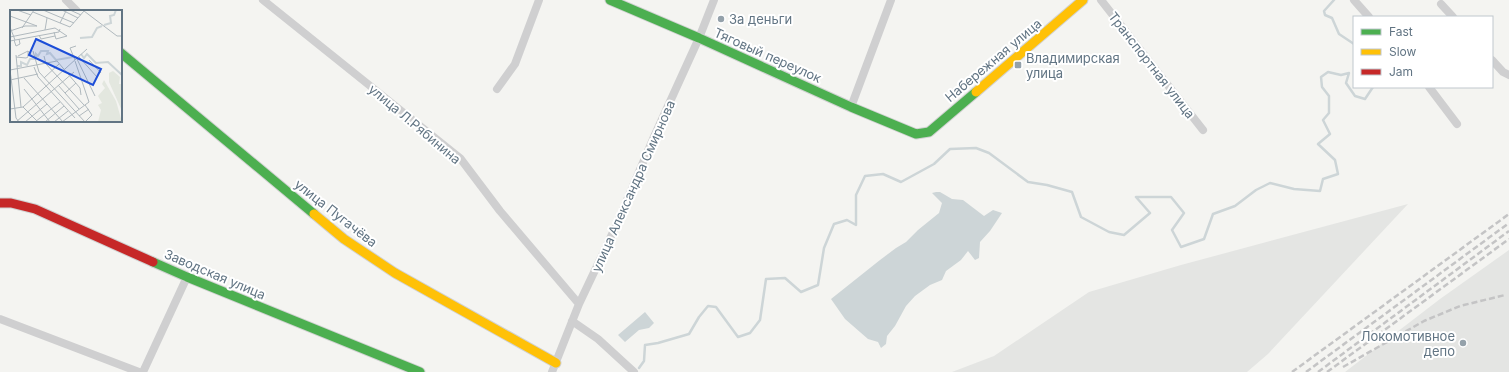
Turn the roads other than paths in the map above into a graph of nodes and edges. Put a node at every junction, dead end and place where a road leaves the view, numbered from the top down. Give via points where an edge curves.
1 (66, 0) edge
2 (263, 0) edge
3 (539, 0) edge
4 (610, 0) edge
5 (714, 0) edge
6 (891, 0) edge
7 (1082, 0) edge
8 (1101, 0) edge
9 (1354, 0) edge
10 (1441, 4) dead end
11 (76, 10) edge
12 (1368, 16) edge
13 (1452, 16) edge
14 (699, 38) junction
15 (122, 54) edge
16 (1493, 61) edge
17 (1509, 75) edge
18 (1430, 88) edge
19 (497, 89) dead end
20 (851, 107) junction
21 (1457, 124) dead end
22 (1203, 130) dead end
23 (916, 134) joint
24 (0, 203) edge
25 (187, 277) junction
26 (579, 304) junction
27 (0, 319) edge
28 (572, 321) junction
29 (556, 363) junction
30 (139, 372) edge
31 (143, 372) edge
32 (420, 372) edge
33 (552, 372) edge
34 (634, 372) edge

1 - 11 street
2 - 26 street, улица Л.Рябинина via 460,158 500,211
3 - 19 street via 515,64
4 - 14 street, Тяговый переулок
5 - 14 street, улица Александра Смирнова
6 - 20 street
7 - 23 street, Набережная улица via 929,132
8 - 22 street, Транспортная улица
9 - 12 street
10 - 13 street
14 - 20 street, Тяговый переулок
14 - 26 street, улица Александра Смирнова
15 - 29 street, улица Пугачёва via 344,239 395,273
16 - 17 street
18 - 21 street
20 - 23 street, Тяговый переулок
24 - 25 street, Заводская улица via 35,209
25 - 31 street
25 - 32 street, Заводская улица
26 - 28 street, улица Александра Смирнова
27 - 30 street
28 - 29 street, улица Александра Смирнова
28 - 34 street via 598,339
29 - 33 street, улица Александра Смирнова

